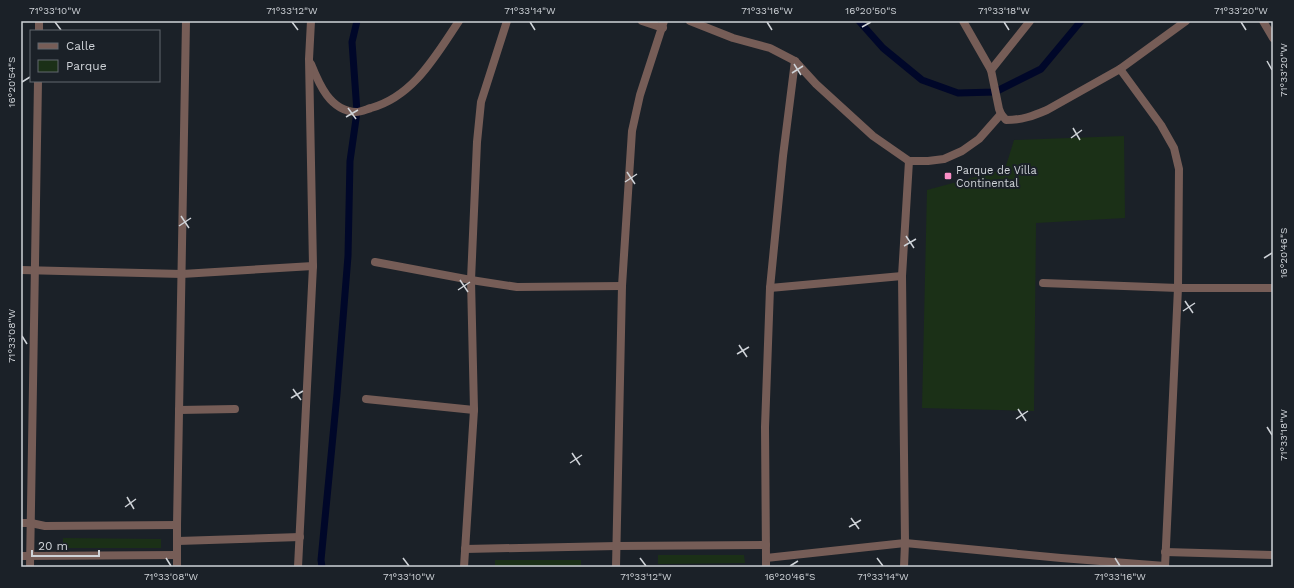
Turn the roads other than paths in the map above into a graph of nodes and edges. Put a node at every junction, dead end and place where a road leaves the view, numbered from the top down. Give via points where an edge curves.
1 (186, 21) edge
2 (311, 21) edge
3 (459, 21) edge
4 (507, 21) edge
5 (642, 21) edge
6 (690, 21) edge
7 (963, 21) edge
8 (1030, 21) edge
9 (1186, 21) edge
10 (1263, 21) edge
11 (664, 25) edge
12 (1273, 38) edge
13 (309, 59) junction
14 (795, 61) junction
15 (1120, 69) junction
16 (991, 70) junction
17 (38, 82) edge
18 (1000, 112) junction
19 (909, 161) junction
20 (375, 262) dead end
21 (313, 266) junction
22 (21, 270) edge
23 (34, 270) junction
24 (182, 274) junction
25 (902, 276) junction
26 (471, 280) junction
27 (1043, 283) dead end
28 (622, 286) junction
29 (770, 288) junction
30 (1178, 288) junction
31 (1273, 288) edge
32 (366, 399) dead end
33 (235, 409) dead end
34 (179, 410) junction
35 (474, 410) junction
36 (21, 523) edge
37 (30, 523) junction
38 (177, 525) junction
39 (300, 537) junction
40 (178, 541) junction
41 (906, 543) junction
42 (766, 545) junction
43 (617, 546) junction
44 (465, 549) junction
45 (1165, 552) junction
46 (177, 555) junction
47 (1273, 555) edge
48 (21, 556) edge
49 (30, 556) junction
50 (766, 558) junction
51 (1165, 566) edge
52 (30, 567) edge
53 (177, 567) edge
54 (298, 567) edge
55 (464, 567) edge
56 (616, 567) edge
57 (766, 567) edge
58 (904, 567) edge

1 - 24 street
2 - 13 street
3 - 13 street via 428,67 408,88 393,100 357,112 343,109 329,98 320,87
4 - 26 street via 481,102
5 - 11 street
6 - 14 street via 732,38 770,48
7 - 16 street
8 - 16 street
9 - 15 street
10 - 12 street
11 - 28 street via 640,95 632,131
13 - 21 street
14 - 19 street via 872,136
14 - 29 street
15 - 18 street via 1034,116 1021,120 1006,120
15 - 30 street via 1161,125 1174,148 1179,170
16 - 18 street
17 - 23 street
18 - 19 street via 979,139 962,151 944,159
19 - 25 street
20 - 26 street
21 - 24 street
21 - 39 street
22 - 23 street
23 - 24 street
23 - 37 street
24 - 34 street
25 - 29 street
25 - 41 street
26 - 28 street via 517,287
26 - 35 street
27 - 30 street
28 - 43 street
29 - 42 street via 764,427
30 - 31 street
30 - 45 street
32 - 35 street
33 - 34 street
34 - 38 street
35 - 44 street
36 - 37 street
37 - 38 street via 45,526
37 - 49 street
38 - 40 street
39 - 40 street
39 - 54 street
40 - 46 street
41 - 50 street
41 - 51 street
41 - 58 street
42 - 43 street
42 - 50 street
43 - 44 street
43 - 56 street
44 - 55 street
45 - 47 street
45 - 51 street
46 - 49 street
46 - 53 street
48 - 49 street
49 - 52 street
50 - 57 street

